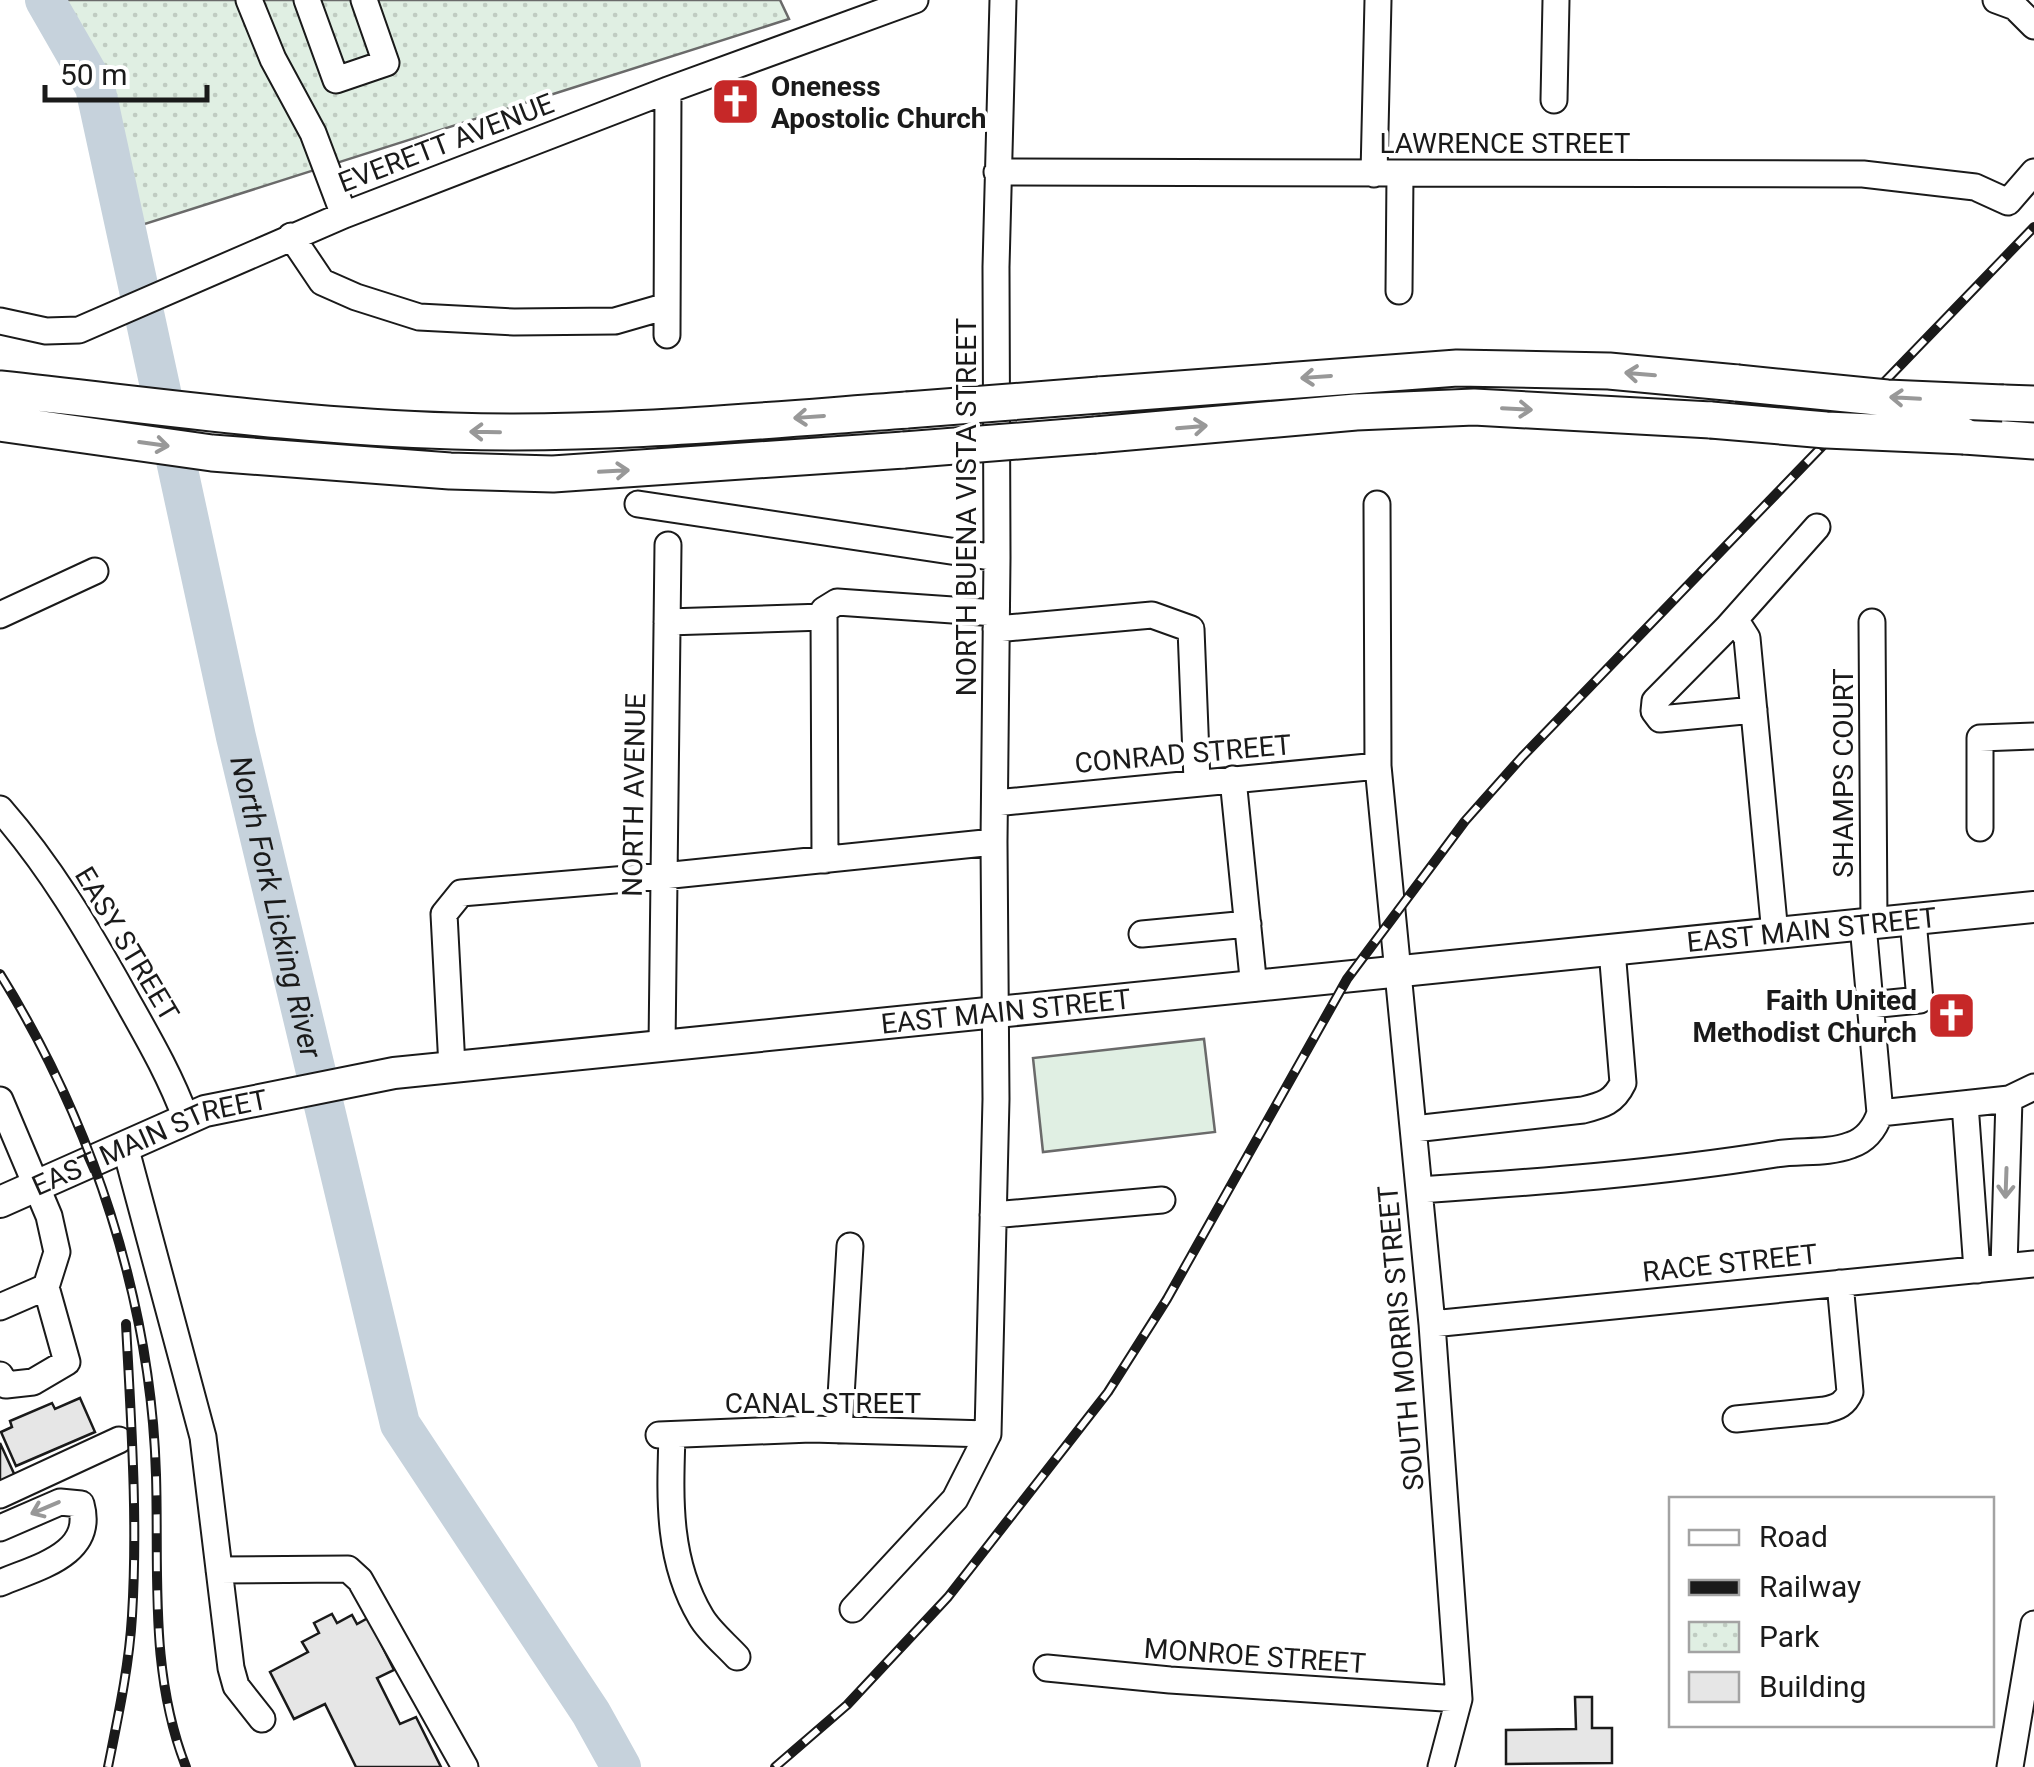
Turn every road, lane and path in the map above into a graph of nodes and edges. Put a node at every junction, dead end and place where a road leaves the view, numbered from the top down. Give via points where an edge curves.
1 (250, 0) edge
2 (308, 0) edge
3 (364, 0) edge
4 (915, 0) edge
5 (1003, 0) edge
6 (1378, 0) edge
7 (1556, 0) edge
8 (1996, 0) edge
9 (2034, 26) edge
10 (668, 90) junction
11 (1554, 100) dead end
12 (997, 172) junction
13 (2034, 172) edge
14 (1387, 174) junction
15 (344, 215) junction
16 (290, 236) junction
17 (1399, 291) dead end
18 (667, 306) junction
19 (0, 322) edge
20 (667, 335) dead end
21 (0, 389) edge
22 (2018, 403) edge
23 (0, 423) edge
24 (2034, 441) edge
25 (638, 504) dead end
26 (1376, 504) dead end
27 (1817, 526) dead end
28 (668, 545) dead end
29 (998, 558) junction
30 (95, 572) dead end
31 (0, 615) edge
32 (824, 617) junction
33 (996, 621) junction
34 (667, 622) junction
35 (1872, 622) dead end
36 (1728, 628) junction
37 (1754, 710) junction
38 (2034, 736) edge
39 (1378, 766) junction
40 (1234, 778) junction
41 (1197, 782) junction
42 (995, 803) junction
43 (0, 809) edge
44 (1980, 828) dead end
45 (994, 842) junction
46 (825, 860) junction
47 (662, 876) junction
48 (2034, 907) edge
49 (1913, 920) junction
50 (1248, 924) junction
51 (1868, 924) junction
52 (1142, 934) dead end
53 (1775, 934) junction
54 (1612, 950) junction
55 (1398, 972) junction
56 (1254, 988) junction
57 (1870, 1004) junction
58 (996, 1014) junction
59 (662, 1046) junction
60 (452, 1067) junction
61 (2034, 1086) edge
62 (2008, 1099) junction
63 (0, 1100) edge
64 (1966, 1104) junction
65 (1880, 1113) junction
66 (196, 1115) junction
67 (1414, 1129) junction
68 (125, 1146) junction
69 (38, 1185) junction
70 (1419, 1190) junction
71 (1162, 1200) dead end
72 (0, 1202) edge
73 (993, 1215) junction
74 (850, 1246) dead end
75 (2034, 1264) edge
76 (2004, 1267) junction
77 (1977, 1270) junction
78 (1840, 1282) junction
79 (46, 1287) junction
80 (0, 1307) edge
81 (1432, 1324) junction
82 (0, 1376) edge
83 (1736, 1419) dead end
84 (839, 1430) junction
85 (988, 1434) junction
86 (119, 1440) dead end
87 (0, 1494) edge
88 (0, 1528) edge
89 (219, 1570) junction
90 (0, 1583) edge
91 (853, 1609) dead end
92 (2034, 1624) edge
93 (737, 1657) dead end
94 (1046, 1668) dead end
95 (1459, 1699) junction
96 (262, 1719) dead end
97 (464, 1767) edge
98 (1440, 1767) edge
99 (2010, 1767) edge

1 - 15 street
2 - 3 street via 336,80 386,62
4 - 10 street, EVERETT AVENUE
5 - 12 street, NORTH BUENA VISTA STREET
6 - 14 street
7 - 11 street
8 - 9 street
10 - 15 street, EVERETT AVENUE
10 - 18 street
12 - 14 street, LAWRENCE STREET
12 - 29 street, NORTH BUENA VISTA STREET
13 - 14 street, LAWRENCE STREET via 2008,202 1975,187 1862,174
14 - 17 street
15 - 16 street, EVERETT AVENUE
16 - 18 street via 322,282 419,317 615,322
16 - 19 street, EVERETT AVENUE via 79,330
18 - 20 street
22 -> 21 highway, bridge via 1887,398 1609,371 1456,368 907,410 450,432 196,414
23 -> 24 highway, bridge via 212,453 553,474 1474,406
25 - 29 street
26 - 39 street, SOUTH MORRIS STREET
27 - 36 street
28 - 34 street, NORTH AVENUE
29 - 33 street, NORTH BUENA VISTA STREET
30 - 31 street
32 - 33 street via 837,602
32 - 34 street
32 - 46 street
33 - 41 street via 1152,615 1192,629
33 - 42 street, NORTH BUENA VISTA STREET
34 - 47 street, NORTH AVENUE
35 - 51 street, SHAMPS COURT
36 - 37 street via 1740,627 1747,638
36 - 37 street via 1655,701 1654,711 1660,719
37 - 53 street
38 - 44 street via 1980,738
39 - 40 street, CONRAD STREET
39 - 55 street, SOUTH MORRIS STREET
40 - 41 street, CONRAD STREET
40 - 50 street
41 - 42 street, CONRAD STREET
42 - 45 street, NORTH BUENA VISTA STREET
43 - 66 street, EASY STREET via 83,922
45 - 46 street
45 - 58 street, NORTH BUENA VISTA STREET
46 - 47 street
47 - 59 street, NORTH AVENUE
47 - 60 street via 461,893 444,914
48 - 49 main road, EAST MAIN STREET
49 - 51 main road, EAST MAIN STREET
49 - 57 street via 1920,1000
50 - 52 street
50 - 56 street
51 - 53 main road, EAST MAIN STREET
51 - 57 street, SHAMPS COURT
53 - 54 main road, EAST MAIN STREET
54 - 55 main road, EAST MAIN STREET
54 - 67 street via 1623,1083 1617,1096 1584,1110
55 - 56 main road, EAST MAIN STREET
55 - 67 street, SOUTH MORRIS STREET
56 - 58 main road, EAST MAIN STREET
57 - 65 street, SHAMPS COURT
58 - 59 main road, EAST MAIN STREET
58 - 73 street, NORTH BUENA VISTA STREET
59 - 60 main road, EAST MAIN STREET
60 - 66 main road, EAST MAIN STREET via 394,1072
61 - 62 street
62 - 64 street
62 -> 76 street
63 - 69 street
64 - 65 street
64 - 77 street
65 - 70 street via 1856,1144 1830,1151 1599,1178
66 - 68 main road, EAST MAIN STREET
67 - 70 street, SOUTH MORRIS STREET
68 - 69 main road, EAST MAIN STREET
68 - 89 street via 203,1436
69 - 72 main road, EAST MAIN STREET
69 - 79 street via 57,1252
70 - 81 street, SOUTH MORRIS STREET
71 - 73 street
73 - 85 street, NORTH BUENA VISTA STREET
74 - 84 street
75 - 76 street, RACE STREET
76 - 77 street, RACE STREET
77 - 78 street, RACE STREET
78 - 81 street, RACE STREET
78 - 83 street via 1846,1400 1825,1410
79 - 80 street
79 - 82 street via 67,1362 34,1382 6,1385
81 - 95 street, SOUTH MORRIS STREET
84 - 85 street, CANAL STREET
84 - 93 street, CANAL STREET via 665,1435 679,1571 702,1619
85 - 91 street via 955,1499
86 - 87 street
90 -> 88 street via 68,1553 80,1540 85,1518 82,1504 60,1502
89 - 96 street via 236,1686
89 - 97 street via 348,1569
92 - 99 street
94 - 95 street, MONROE STREET
95 - 98 street, SOUTH MORRIS STREET

